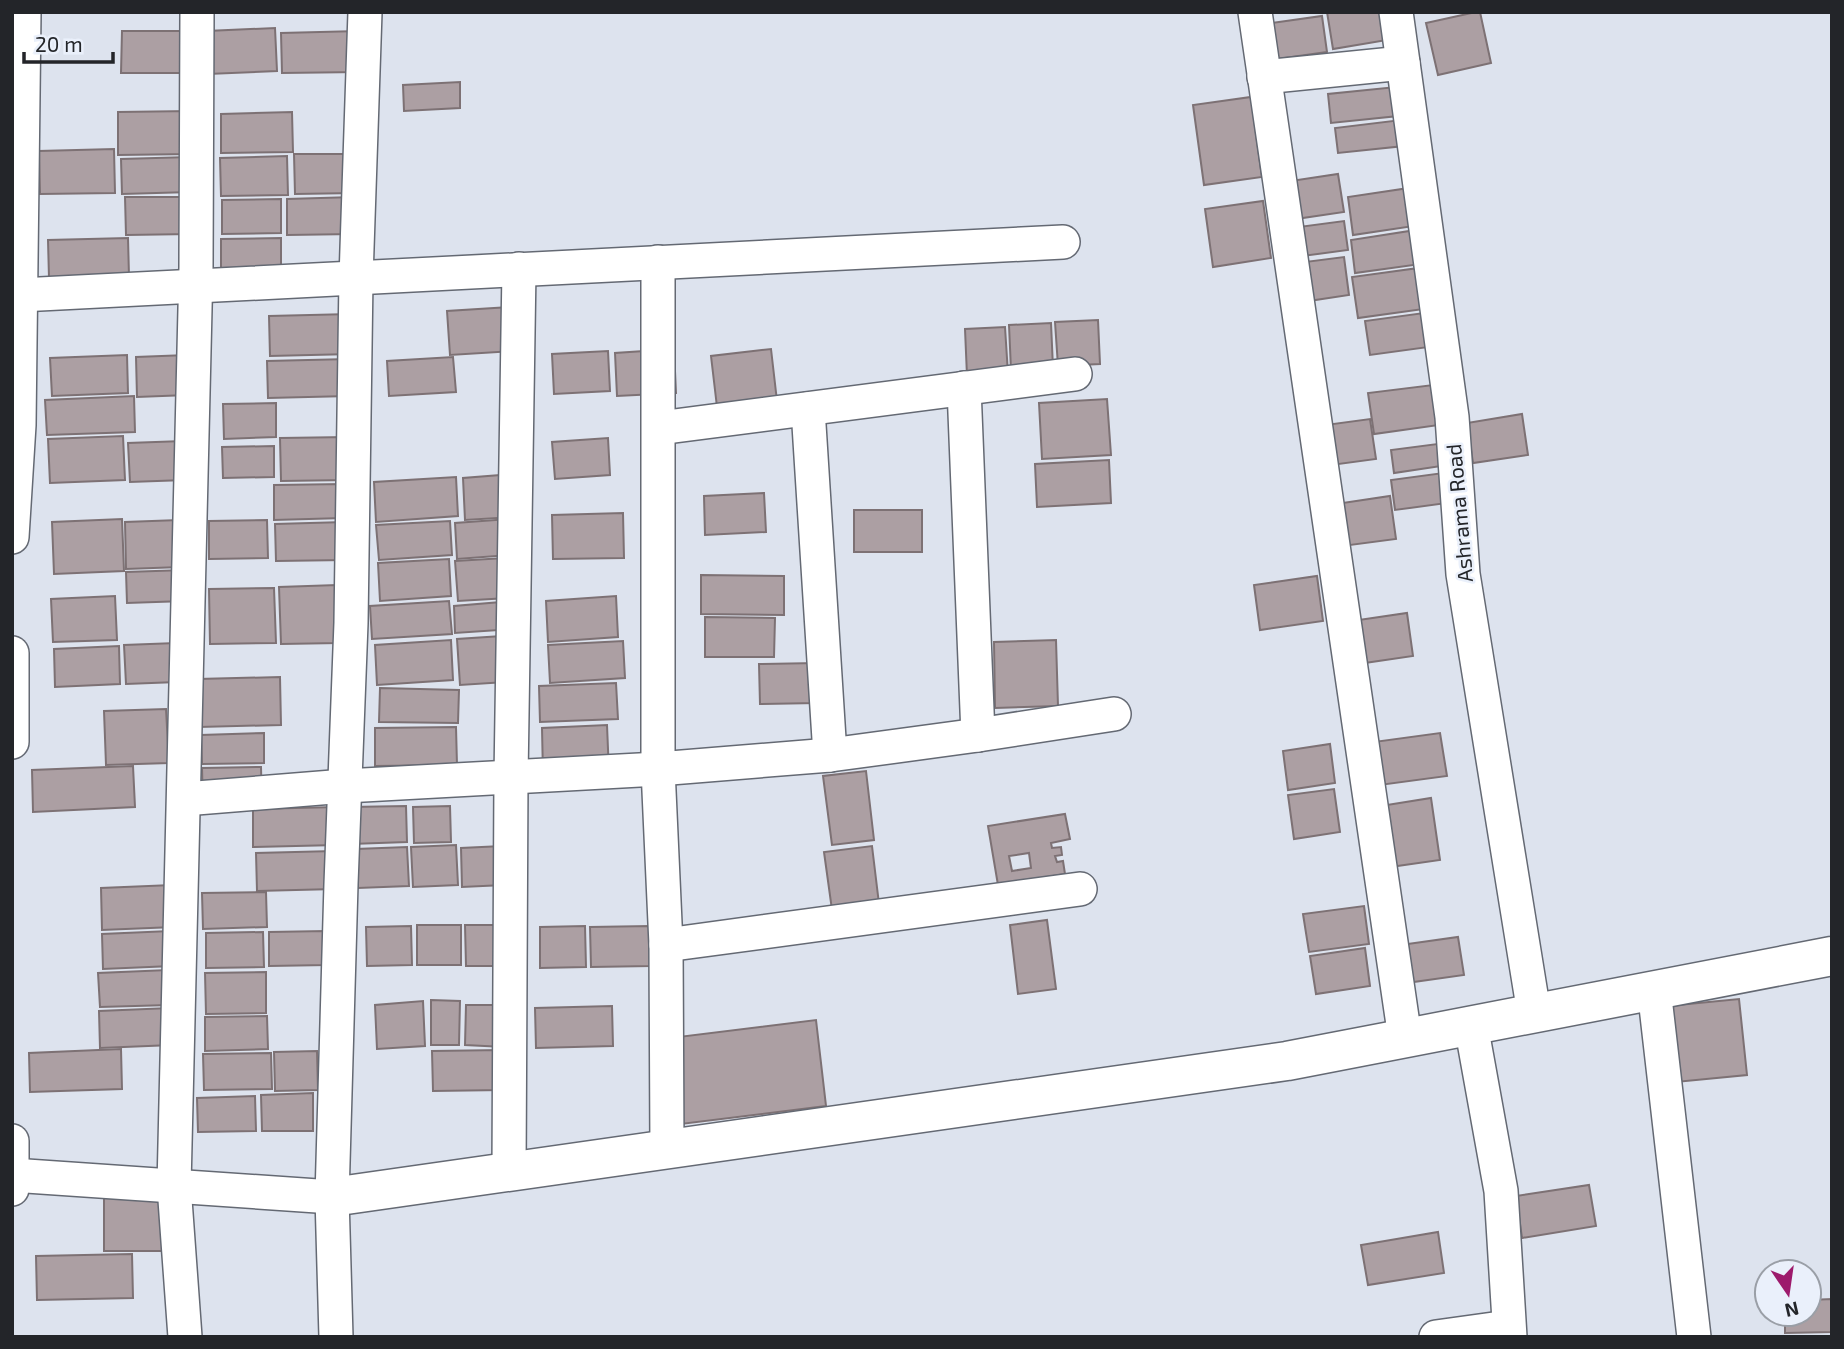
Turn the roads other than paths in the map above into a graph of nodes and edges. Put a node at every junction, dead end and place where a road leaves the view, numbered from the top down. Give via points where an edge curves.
1 (24, 12) edge
2 (197, 12) edge
3 (365, 12) edge
4 (1255, 12) edge
5 (1396, 12) edge
6 (1403, 63) junction
7 (1264, 77) junction
8 (1063, 242) dead end
9 (659, 262) junction
10 (519, 269) junction
11 (356, 278) junction
12 (195, 286) junction
13 (20, 295) junction
14 (1075, 374) dead end
15 (964, 388) junction
16 (808, 409) junction
17 (16, 425) edge
18 (659, 428) junction
19 (12, 537) edge
20 (12, 653) edge
21 (13, 707) edge
22 (1114, 714) dead end
23 (978, 735) junction
24 (12, 742) edge
25 (830, 755) junction
26 (658, 769) junction
27 (511, 777) junction
28 (345, 786) junction
29 (184, 799) junction
30 (1080, 889) dead end
31 (666, 945) junction
32 (1832, 956) edge
33 (1654, 989) junction
34 (1534, 1013) junction
35 (1471, 1025) junction
36 (1405, 1038) junction
37 (12, 1141) edge
38 (667, 1149) junction
39 (509, 1172) junction
40 (13, 1175) edge
41 (174, 1186) junction
42 (12, 1189) edge
43 (332, 1197) junction
44 (1509, 1332) edge
45 (185, 1337) edge
46 (336, 1337) edge
47 (1436, 1337) edge
48 (1694, 1337) edge

1 - 13 street
2 - 12 street
3 - 11 street
4 - 7 street
5 - 6 street, Ashrama Road
6 - 7 street
6 - 34 street, Ashrama Road via 1452,417 1463,574
7 - 36 street
8 - 9 street
9 - 10 street
9 - 18 street
10 - 11 street
10 - 27 street
11 - 12 street
11 - 28 street
12 - 13 street
12 - 29 street
13 - 17 street
14 - 15 street
15 - 16 street
15 - 23 street
16 - 18 street
16 - 25 street
17 - 19 street
18 - 26 street
20 - 21 street
21 - 24 street
22 - 23 street
23 - 25 street
25 - 26 street
26 - 27 street
26 - 31 street
27 - 28 street
27 - 39 street
28 - 29 street
28 - 43 street
29 - 41 street
30 - 31 street
31 - 38 street
32 - 33 street
33 - 34 street
33 - 48 street
34 - 35 street
35 - 36 street
35 - 44 street via 1501,1191
36 - 38 street via 1273,1063
37 - 40 street
38 - 39 street
39 - 43 street
40 - 41 street
40 - 42 street
41 - 43 street
41 - 45 street
43 - 46 street
44 - 47 street

